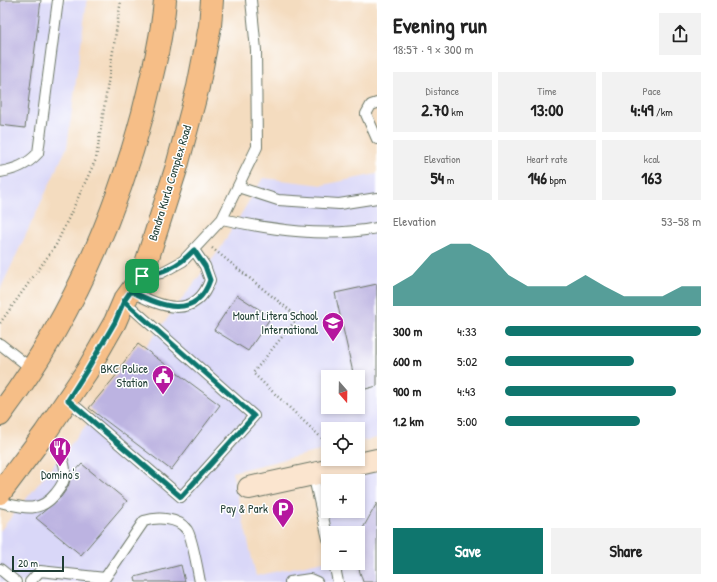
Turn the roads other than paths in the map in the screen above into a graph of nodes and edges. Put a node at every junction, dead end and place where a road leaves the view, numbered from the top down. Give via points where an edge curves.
1 (58, 0) edge
2 (165, 0) edge
3 (212, 0) edge
4 (251, 0) edge
5 (377, 103) edge
6 (377, 139) edge
7 (0, 172) edge
8 (238, 187) junction
9 (377, 198) edge
10 (222, 219) junction
11 (377, 228) edge
12 (194, 250) junction
13 (134, 295) junction
14 (0, 344) edge
15 (32, 369) junction
16 (71, 403) junction
17 (0, 415) edge
18 (46, 431) junction
19 (377, 460) edge
20 (313, 474) junction
21 (249, 488) dead end
22 (0, 493) edge
23 (0, 502) edge
24 (325, 526) edge
25 (0, 569) edge
26 (335, 570) edge
27 (16, 582) edge
28 (30, 582) edge
29 (200, 582) edge
30 (290, 582) edge
31 (317, 582) edge
32 (338, 582) edge

1 - 7 lane via 38,153 28,163
2 - 15 main road via 164,19 152,76 132,153 113,210 72,301
3 - 13 main road, Bandra Kurla Complex Road via 210,26 198,87 177,166
4 - 8 lane via 256,50 258,148
5 - 6 lane via 371,105 366,114
8 - 9 lane via 278,200 339,204
8 - 10 lane
10 - 11 lane via 262,228 324,233
10 - 12 lane
12 - 13 lane via 183,261 161,273
12 - 13 lane via 205,266 210,280 204,294 191,305 166,306
13 - 16 main road, Bandra Kurla Complex Road via 115,322
13 - 16 lane via 254,416 181,497
14 - 15 lane
15 - 17 main road
16 - 18 main road, Bandra Kurla Complex Road
18 - 22 main road, Bandra Kurla Complex Road
18 - 23 lane via 59,454 65,472 64,482 43,506 35,508
19 - 20 street
20 - 21 street
20 - 24 lane
25 - 27 lane
26 - 32 lane
28 - 29 lane via 40,571 105,578 144,521 154,518 177,522 188,530
30 - 31 lane via 310,579

